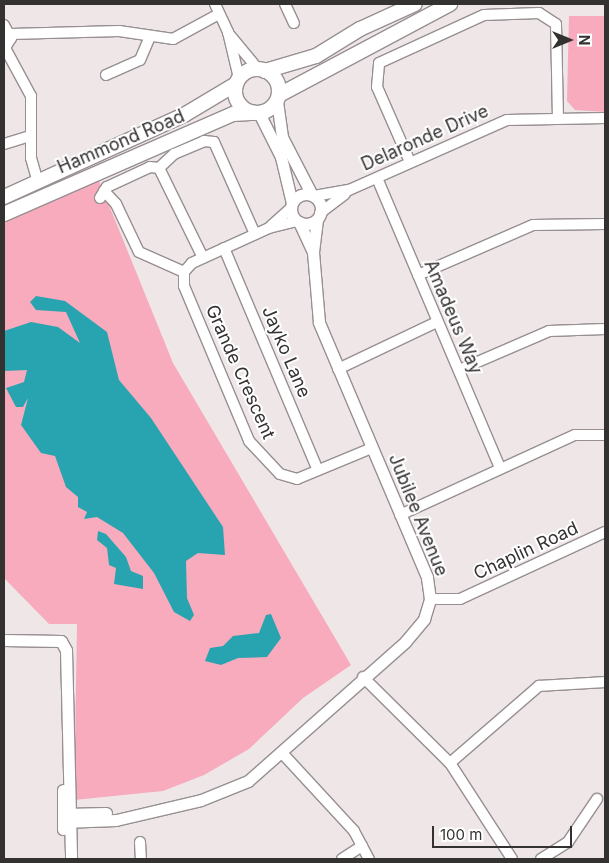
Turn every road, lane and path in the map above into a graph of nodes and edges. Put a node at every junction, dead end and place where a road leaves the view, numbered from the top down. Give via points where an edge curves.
1 (215, 4) edge
2 (285, 4) edge
3 (416, 4) edge
4 (450, 4) edge
5 (219, 14) junction
6 (294, 23) dead end
7 (4, 25) edge
8 (228, 32) junction
9 (11, 34) junction
10 (150, 37) junction
11 (4, 49) edge
12 (262, 70) junction
13 (106, 75) dead end
14 (237, 81) junction
15 (278, 98) junction
16 (257, 114) junction
17 (558, 118) junction
18 (605, 118) edge
19 (31, 136) junction
20 (4, 144) edge
21 (410, 162) junction
22 (160, 168) junction
23 (377, 178) junction
24 (38, 182) junction
25 (350, 190) junction
26 (4, 196) edge
27 (313, 196) junction
28 (292, 205) junction
29 (4, 214) edge
30 (319, 216) junction
31 (298, 222) junction
32 (605, 224) edge
33 (269, 228) junction
34 (256, 234) junction
35 (224, 248) junction
36 (313, 252) junction
37 (203, 258) junction
38 (184, 272) junction
39 (418, 275) junction
40 (437, 322) junction
41 (605, 329) edge
42 (338, 369) junction
43 (459, 370) junction
44 (605, 435) edge
45 (372, 448) junction
46 (500, 468) junction
47 (318, 470) junction
48 (400, 515) junction
49 (605, 532) edge
50 (430, 599) junction
51 (4, 640) edge
52 (363, 677) junction
53 (605, 682) edge
54 (282, 754) junction
55 (450, 763) junction
56 (597, 799) dead end
57 (67, 818) junction
58 (140, 842) dead end
59 (362, 846) junction
60 (63, 859) edge
61 (71, 859) edge
62 (141, 859) edge
63 (342, 859) edge
64 (369, 859) edge
65 (512, 859) edge
66 (540, 859) edge

1 - 5 street
2 - 6 street
3 - 12 main road via 360,29 316,56
4 - 15 main road
5 - 8 street
5 - 10 street via 173,39
7 - 9 street
8 - 12 street
8 - 14 street
9 - 10 street via 119,31
9 - 11 street
10 - 13 street via 140,60
11 - 19 street via 31,96
12 - 14 main road
12 - 15 main road via 276,80
14 - 16 main road via 241,107
14 - 24 main road, Hammond Road via 184,115
15 - 16 main road
15 - 27 street via 282,137
16 - 28 street via 281,157
16 - 29 main road, Hammond Road via 233,114
17 - 18 street, Delaronde Drive
17 - 21 street, Delaronde Drive via 502,121
17 - 21 street via 556,24 538,13 484,15 379,63 377,87
19 - 20 street
19 - 24 street
21 - 23 street, Delaronde Drive
22 - 34 street via 174,154 204,141 214,142
22 - 37 street
22 - 38 street via 140,171 102,195 116,204 139,252
23 - 25 street, Delaronde Drive
23 - 39 street, Amadeus Way
24 - 26 main road, Hammond Road
25 - 27 street, Delaronde Drive
25 - 30 street, Delaronde Drive
27 - 28 street via 302,194
27 - 30 street
28 - 31 street, Jubilee Avenue
28 - 33 street
30 - 31 street
30 - 36 street, Jubilee Avenue
31 - 33 street
31 - 36 street, Jubilee Avenue
32 - 39 street via 533,225
33 - 34 street
34 - 35 street
35 - 37 street
35 - 47 street, Jayko Lane
36 - 42 street, Jubilee Avenue via 320,322
37 - 38 street
38 - 47 street, Grande Crescent via 187,295 249,441 285,478 297,479
39 - 40 street, Amadeus Way
40 - 42 street
40 - 43 street, Amadeus Way
41 - 43 street via 549,331
42 - 45 street, Jubilee Avenue
43 - 46 street, Amadeus Way
44 - 46 street via 575,435
45 - 47 street, Grande Crescent
45 - 48 street, Jubilee Avenue
46 - 48 street
48 - 50 street, Jubilee Avenue via 428,577
49 - 50 street, Chaplin Road via 460,599
50 - 52 street, Jubilee Avenue via 417,630
51 - 57 street via 61,642 66,657
52 - 54 street, Jubilee Avenue
52 - 55 street
53 - 55 street via 540,686
54 - 57 street, Jubilee Avenue via 248,781 201,800 130,816
54 - 59 street via 354,831
55 - 65 street
56 - 66 street via 568,842
57 - 60 street
57 - 61 street
58 - 62 street
59 - 63 street
59 - 64 street

